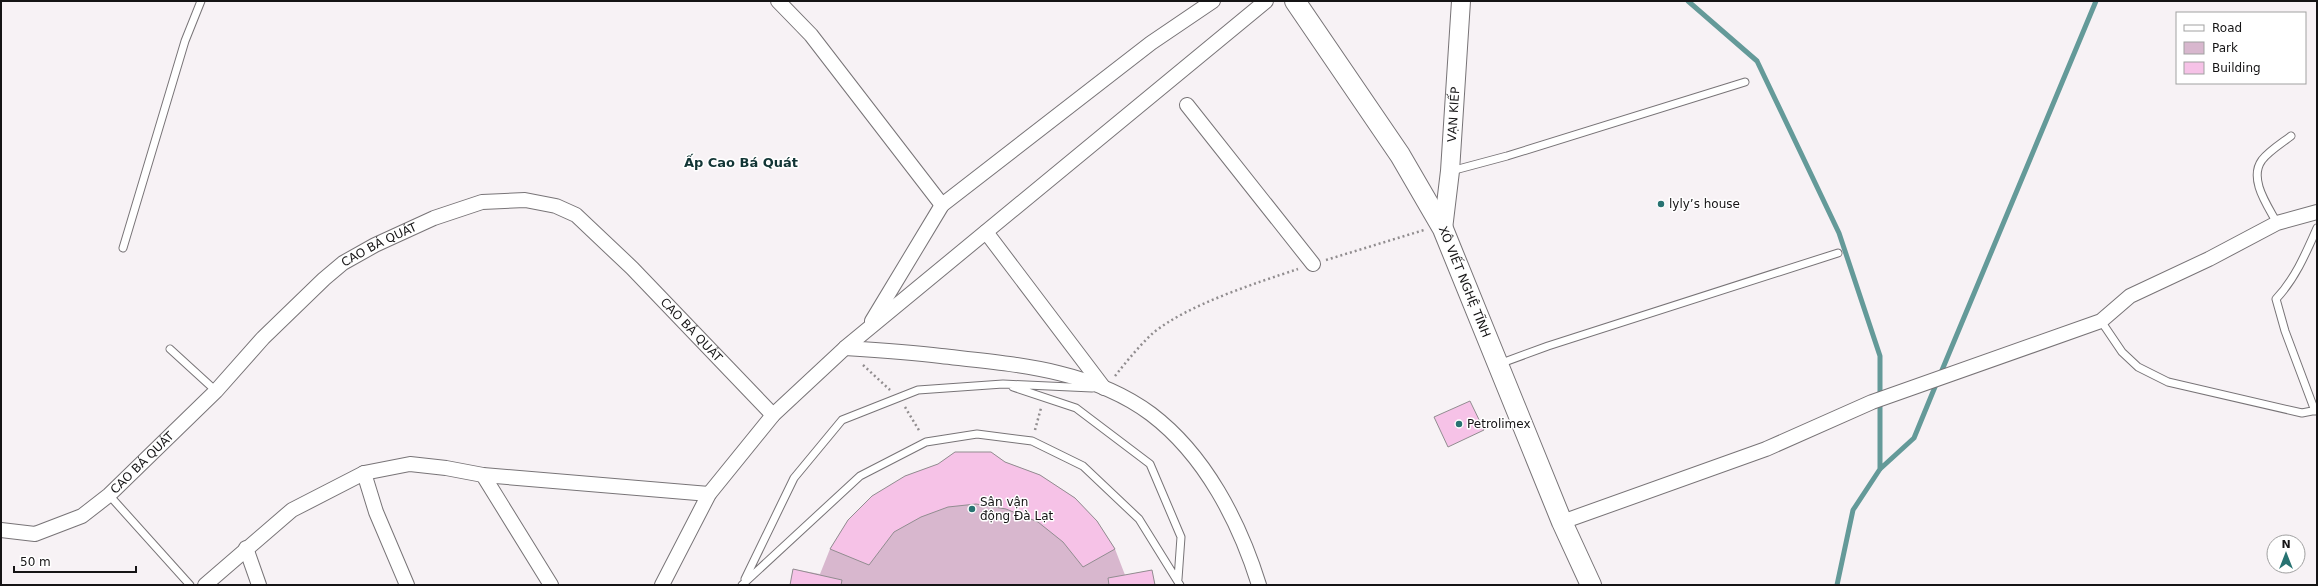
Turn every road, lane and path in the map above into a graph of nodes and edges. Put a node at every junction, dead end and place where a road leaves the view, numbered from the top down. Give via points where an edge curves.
1 (200, 1) edge
2 (778, 1) edge
3 (1213, 1) edge
4 (1266, 1) edge
5 (1295, 1) edge
6 (1461, 1) edge
7 (1745, 82) dead end
8 (1187, 105) dead end
9 (2291, 136) dead end
10 (1450, 171) junction
11 (942, 205) junction
12 (2317, 212) edge
13 (2277, 223) junction
14 (2317, 228) edge
15 (1443, 229) junction
16 (986, 232) junction
17 (123, 248) dead end
18 (1838, 253) dead end
19 (1313, 264) junction
20 (2101, 321) junction
21 (867, 330) junction
22 (844, 348) junction
23 (170, 349) dead end
24 (1497, 365) junction
25 (1003, 384) junction
26 (1104, 389) junction
27 (216, 391) junction
28 (898, 398) junction
29 (1044, 398) junction
30 (2316, 411) edge
31 (772, 414) junction
32 (1032, 441) junction
33 (926, 442) junction
34 (364, 473) junction
35 (483, 475) junction
36 (709, 494) junction
37 (109, 495) junction
38 (1562, 522) junction
39 (1, 530) edge
40 (246, 548) junction
41 (1179, 582) edge
42 (549, 583) edge
43 (743, 584) edge
44 (190, 585) edge
45 (205, 585) edge
46 (259, 585) edge
47 (407, 585) edge
48 (662, 585) edge
49 (1259, 585) edge
50 (1591, 585) edge

1 - 17 lane via 185,41
2 - 11 street via 811,35
3 - 11 street via 1151,43
4 - 16 street
5 - 15 main road, XÔ VIẾT NGHỆ TĨNH via 1400,155
6 - 10 street, VẠN KIẾP
7 - 10 lane via 1507,156
8 - 19 street
9 - 13 lane via 2262,160 2257,175 2260,189
10 - 15 street, VẠN KIẾP
11 - 21 street
12 - 13 street
13 - 20 street via 2130,296
14 - 30 lane via 2287,287 2276,299 2285,331
15 - 19 path via 1416,232
15 - 24 main road, XÔ VIẾT NGHỆ TĨNH
16 - 21 street
16 - 26 street
18 - 24 lane via 1548,346
19 - 26 path via 1250,286 1180,316 1154,332 1133,352
20 - 30 lane via 2127,357 2138,367 2168,382 2302,413
20 - 38 street via 1872,402 1766,449
21 - 22 street
22 - 26 street via 906,351 1014,365 1068,374
22 - 28 path
22 - 31 street
23 - 27 lane
24 - 38 main road, XÔ VIẾT NGHỆ TĨNH
25 - 26 lane
25 - 28 lane via 918,390
25 - 29 lane
26 - 49 street via 1151,414 1182,444 1213,480 1251,560
27 - 31 street, CAO BÁ QUÁT via 263,338 324,278 343,263 375,244 434,218 482,202 525,200 556,206 576,215 593,228
27 - 37 street, CAO BÁ QUÁT
28 - 33 path
28 - 43 lane via 842,420 794,478
29 - 32 path
29 - 41 lane via 1076,408 1150,464 1181,537
31 - 36 street
32 - 33 lane via 977,434
32 - 41 lane via 1083,466 1134,513
33 - 43 lane via 860,476
34 - 35 street via 410,464
34 - 40 street via 292,510
34 - 47 street via 376,512
35 - 36 street
35 - 42 street
36 - 48 street
37 - 39 street, CAO BÁ QUÁT via 82,516 35,534
37 - 44 lane
38 - 50 main road, XÔ VIẾT NGHỆ TĨNH
40 - 45 street
40 - 46 street

